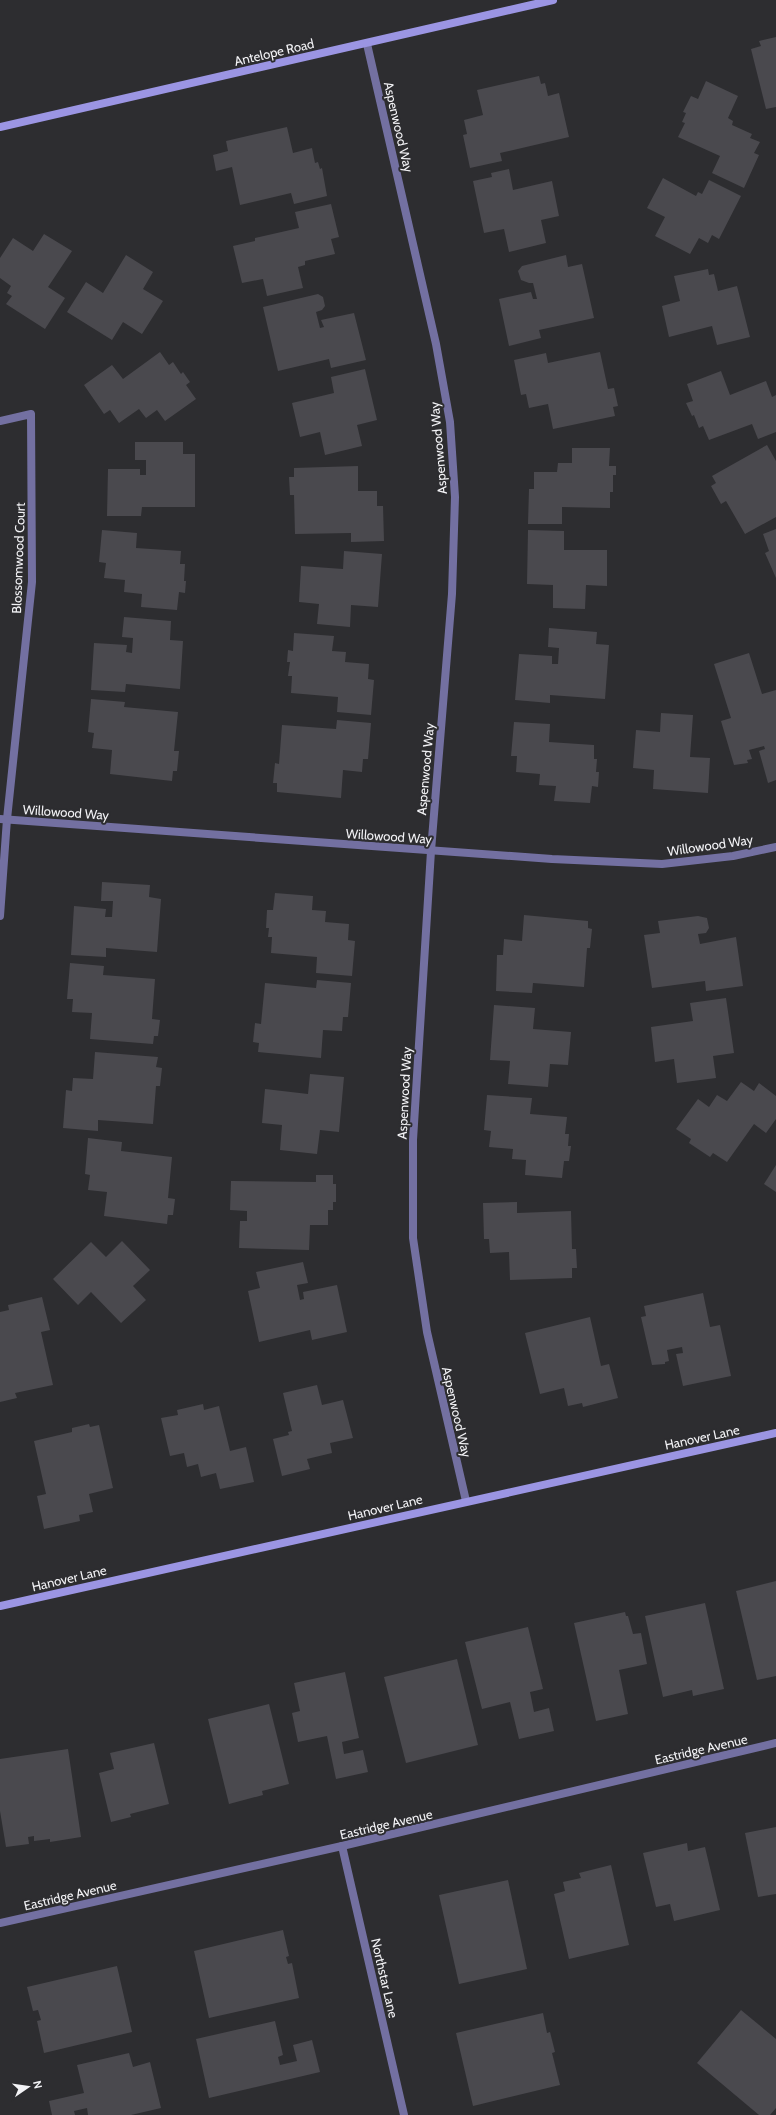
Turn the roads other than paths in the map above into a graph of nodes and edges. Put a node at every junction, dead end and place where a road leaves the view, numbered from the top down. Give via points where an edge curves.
1 (554, 0) edge
2 (367, 44) junction
3 (0, 127) edge
4 (0, 421) edge
5 (3, 819) edge
6 (776, 847) edge
7 (431, 851) junction
8 (0, 916) edge
9 (776, 1433) edge
10 (466, 1501) junction
11 (0, 1606) edge
12 (776, 1743) edge
13 (342, 1846) junction
14 (0, 1923) edge
15 (404, 2115) edge

1 - 2 street, Antelope Road
2 - 3 street, Antelope Road
2 - 7 street, Aspenwood Way via 436,344 450,422 455,497 452,594
4 - 5 street, Blossomwood Court via 31,414 32,582
5 - 7 street, Willowood Way
5 - 8 street, Blossomwood Court
6 - 7 street, Willowood Way via 733,856 662,864
7 - 10 street, Aspenwood Way via 413,1140 413,1238 427,1332
9 - 10 street, Hanover Lane
10 - 11 street, Hanover Lane
12 - 13 street, Eastridge Avenue
13 - 14 street, Eastridge Avenue
13 - 15 street, Northstar Lane

